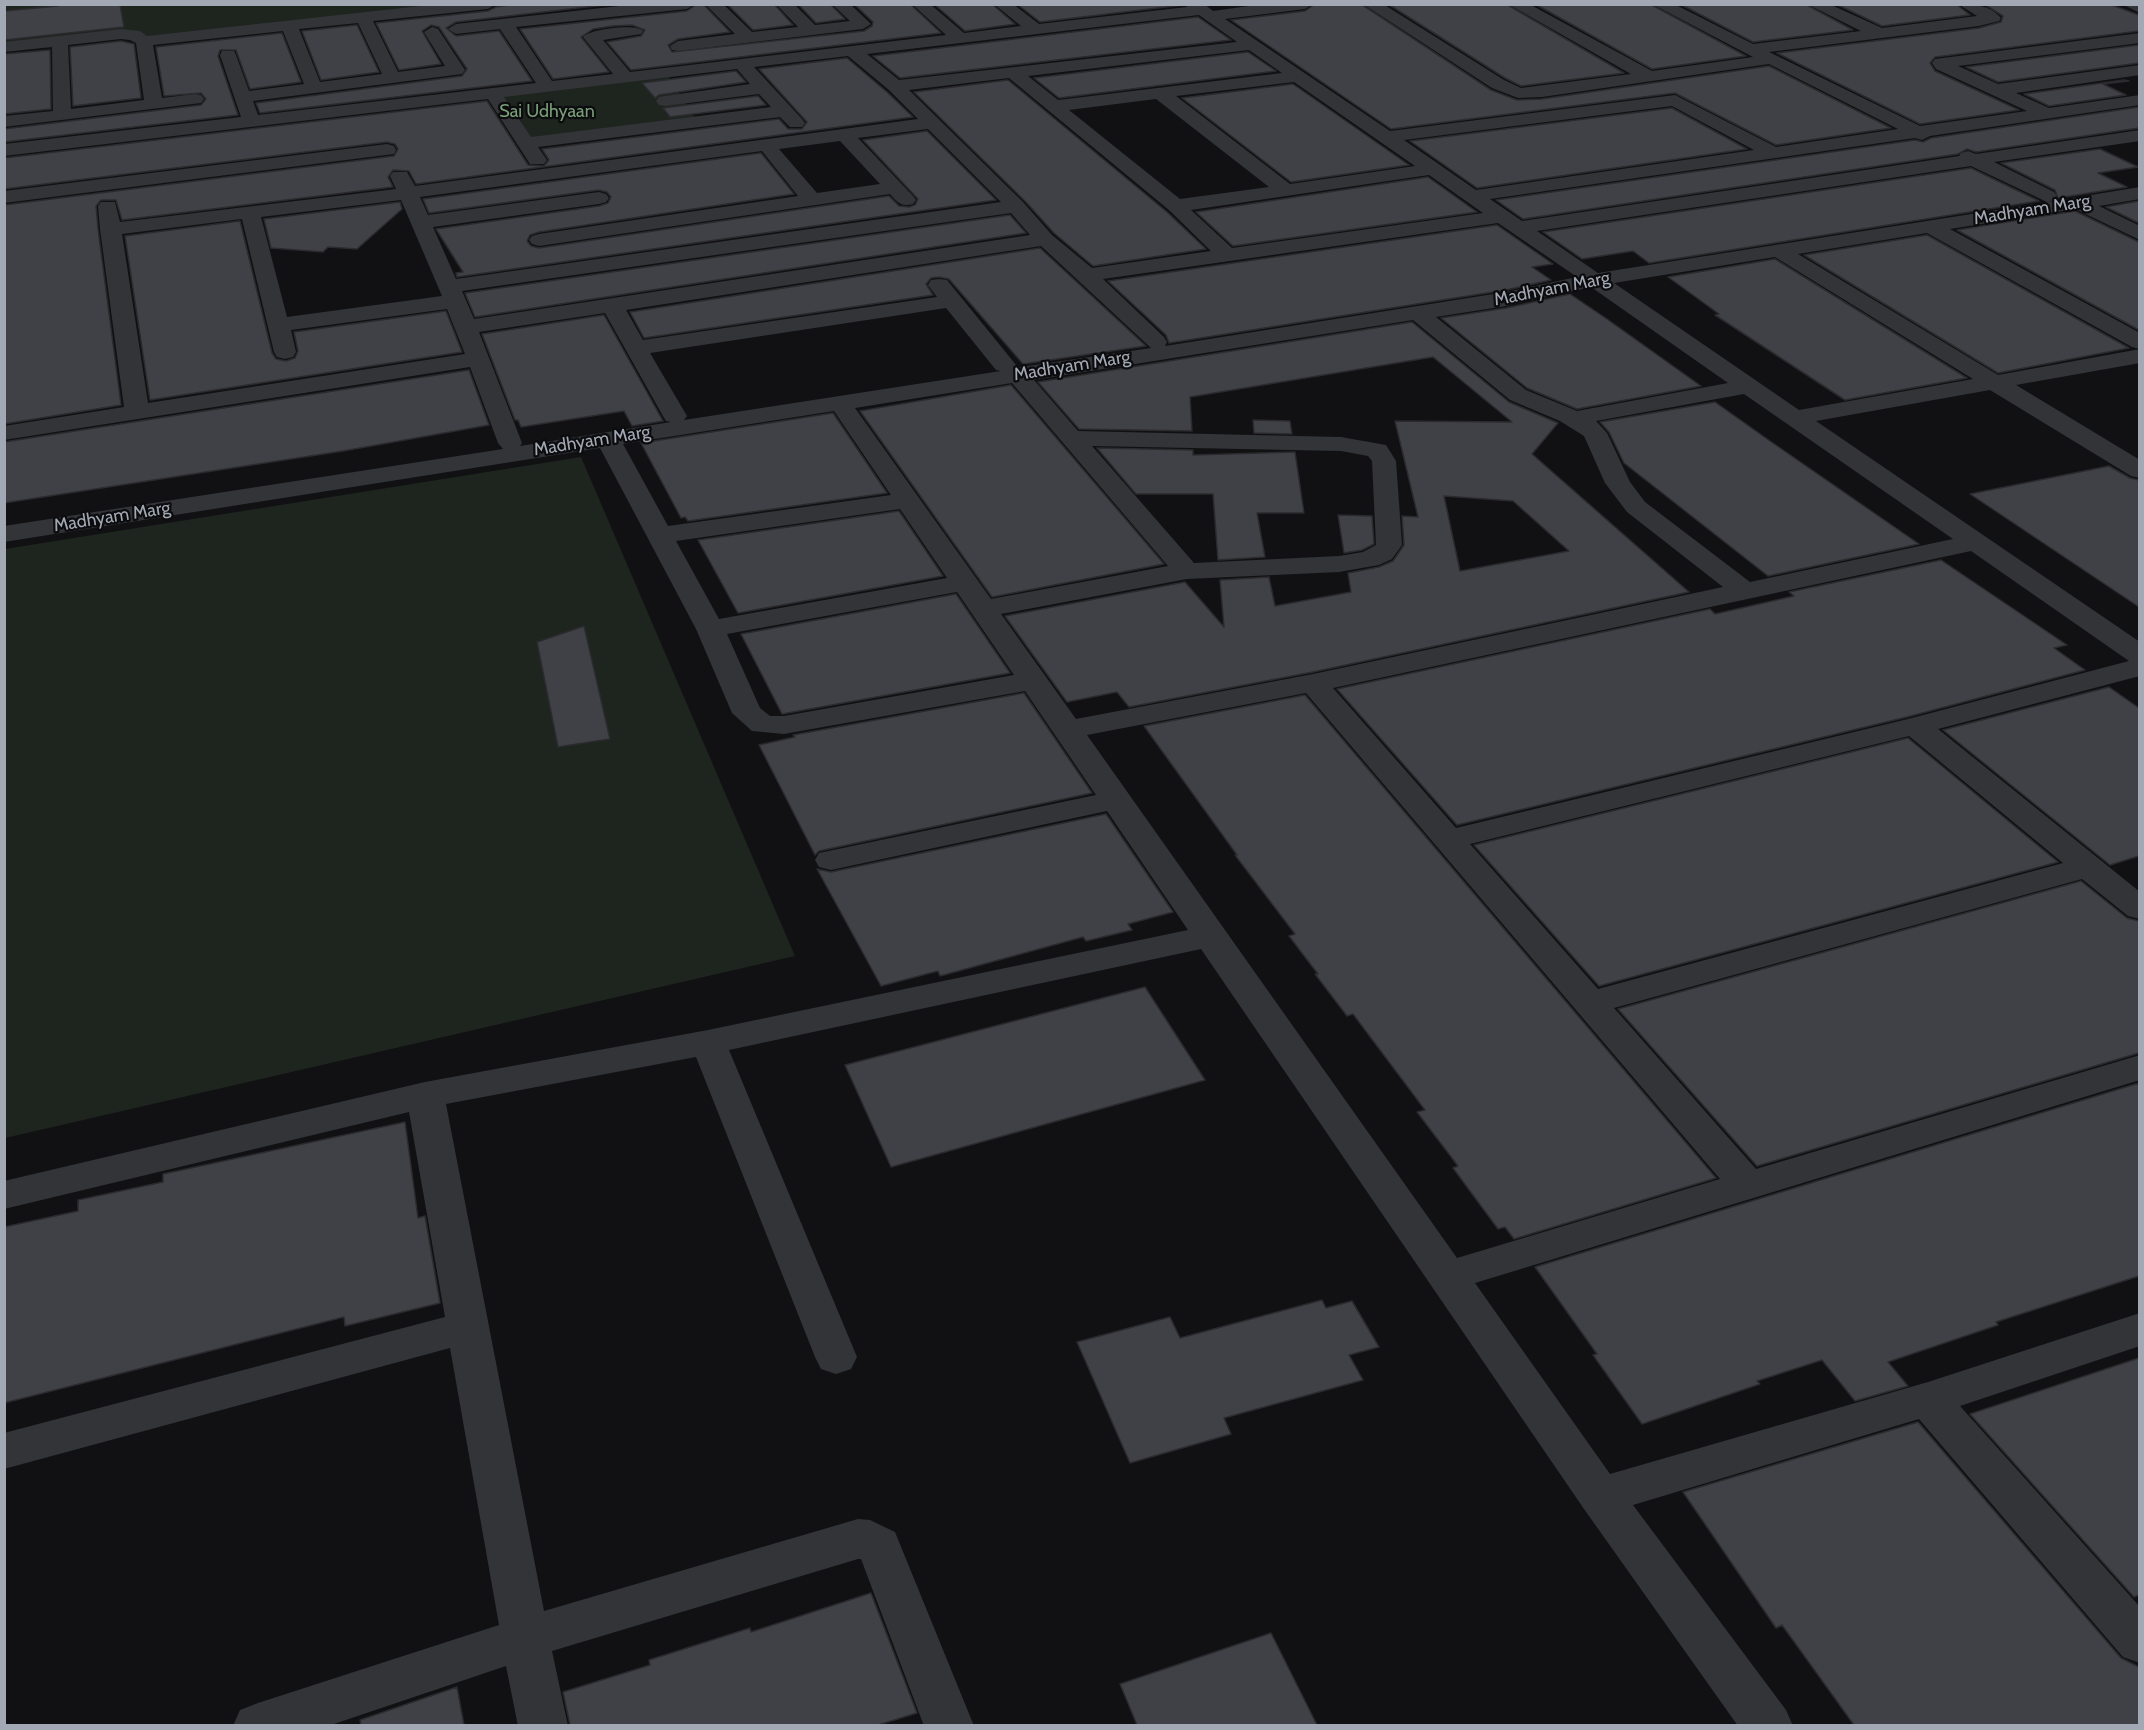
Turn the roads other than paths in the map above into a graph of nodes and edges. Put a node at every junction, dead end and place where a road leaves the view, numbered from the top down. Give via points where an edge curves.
1 (488, 4) edge
2 (687, 4) edge
3 (713, 4) edge
4 (784, 4) edge
5 (840, 4) edge
6 (920, 4) edge
7 (1002, 4) edge
8 (1305, 4) edge
9 (1371, 4) edge
10 (1516, 4) edge
11 (1660, 4) edge
12 (1815, 4) edge
13 (1966, 4) edge
14 (2130, 4) edge
15 (2139, 8) edge
16 (642, 9) junction
17 (1088, 10) dead end
18 (1201, 10) edge
19 (363, 17) junction
20 (1103, 21) junction
21 (505, 24) junction
22 (289, 25) junction
23 (1035, 29) junction
24 (810, 30) junction
25 (1881, 33) junction
26 (396, 36) dead end
27 (373, 38) junction
28 (748, 38) junction
29 (960, 38) junction
30 (2139, 38) edge
31 (60, 41) junction
32 (144, 41) junction
33 (1251, 45) junction
34 (298, 46) junction
35 (1906, 46) dead end
36 (4, 47) edge
37 (274, 49) dead end
38 (1751, 49) junction
39 (851, 50) junction
40 (228, 55) dead end
41 (1922, 55) dead end
42 (1771, 59) junction
43 (740, 63) junction
44 (1942, 65) junction
45 (699, 68) junction
46 (2139, 70) edge
47 (1011, 71) junction
48 (1798, 73) junction
49 (1298, 76) junction
50 (1650, 76) junction
51 (625, 77) junction
52 (393, 79) junction
53 (548, 86) junction
54 (895, 86) junction
55 (314, 88) junction
56 (764, 88) junction
57 (1996, 90) junction
58 (492, 92) junction
59 (1160, 93) junction
60 (242, 97) junction
61 (195, 99) dead end
62 (1675, 100) junction
63 (2139, 100) edge
64 (665, 101) dead end
65 (154, 104) junction
66 (1054, 106) junction
67 (368, 107) junction
68 (784, 111) junction
69 (2048, 114) junction
70 (62, 115) junction
71 (250, 121) junction
72 (4, 122) edge
73 (932, 123) junction
74 (1918, 132) junction
75 (845, 135) junction
76 (2139, 135) edge
77 (1386, 137) junction
78 (811, 140) junction
79 (526, 143) junction
80 (767, 146) junction
81 (4, 150) edge
82 (387, 150) junction
83 (1774, 153) junction
84 (1971, 158) junction
85 (1432, 169) junction
86 (546, 174) junction
87 (2139, 181) edge
88 (106, 183) junction
89 (894, 188) junction
90 (1286, 190) junction
91 (408, 193) junction
92 (2139, 193) edge
93 (1472, 196) junction
94 (2047, 196) junction
95 (4, 197) edge
96 (599, 198) dead end
97 (812, 200) junction
98 (2078, 202) junction
99 (1016, 206) junction
100 (1176, 206) junction
101 (523, 208) junction
102 (250, 212) junction
103 (923, 219) junction
104 (424, 222) junction
105 (1509, 222) junction
106 (1931, 226) junction
107 (110, 229) junction
108 (2139, 234) edge
109 (1045, 239) junction
110 (539, 240) junction
111 (1777, 250) junction
112 (1227, 256) junction
113 (917, 258) junction
114 (555, 271) junction
115 (1586, 274) junction
116 (1087, 275) junction
117 (453, 294) junction
118 (952, 301) junction
119 (612, 305) junction
120 (1416, 312) junction
121 (278, 325) junction
122 (468, 327) junction
123 (1156, 342) junction
124 (2139, 342) edge
125 (636, 348) junction
126 (285, 352) dead end
127 (2139, 356) edge
128 (479, 359) junction
129 (1010, 370) junction
130 (1991, 383) junction
131 (1748, 386) junction
132 (840, 403) junction
133 (137, 412) junction
134 (675, 416) junction
135 (1576, 418) junction
136 (1795, 418) junction
137 (4, 433) edge
138 (1072, 438) junction
139 (608, 439) junction
140 (510, 443) junction
141 (2139, 471) edge
142 (907, 500) junction
143 (4, 518) edge
144 (4, 534) edge
145 (661, 535) junction
146 (1975, 542) junction
147 (1187, 571) junction
148 (1745, 591) junction
149 (974, 596) junction
150 (710, 628) junction
151 (2139, 655) edge
152 (2139, 667) edge
153 (1033, 681) junction
154 (1312, 683) junction
155 (1915, 726) junction
156 (1068, 730) junction
157 (1116, 800) junction
158 (1448, 840) junction
159 (831, 860) dead end
160 (2086, 867) junction
161 (2139, 909) edge
162 (1210, 936) junction
163 (1590, 1003) junction
164 (708, 1041) junction
165 (2139, 1067) edge
166 (425, 1095) junction
167 (1748, 1186) junction
168 (4, 1194) edge
169 (1447, 1276) junction
170 (467, 1327) junction
171 (2139, 1329) edge
172 (836, 1358) dead end
173 (1928, 1399) junction
174 (4, 1451) edge
175 (1600, 1496) junction
176 (525, 1638) junction
177 (2139, 1642) edge
178 (258, 1725) edge
179 (543, 1725) edge
180 (949, 1725) edge
181 (1768, 1725) edge

1 - 19 street
2 - 16 street
3 - 28 street
4 - 24 street
5 - 24 street via 863,24
6 - 29 street
7 - 23 street
8 - 18 street
9 - 50 street via 1518,93
10 - 50 street
11 - 38 street
12 - 25 street
13 - 25 street via 1993,18
14 - 15 street
16 - 21 street
16 - 51 street via 652,26 591,37
17 - 20 street
18 - 20 street
18 - 33 street
19 - 22 street
19 - 27 street
20 - 23 street
21 - 52 street via 426,32 456,70
21 - 53 street
22 - 32 street
22 - 34 street
23 - 29 street
24 - 28 street
25 - 35 street
25 - 38 street
26 - 27 street
27 - 52 street
28 - 45 street via 673,40
29 - 39 street
30 - 44 street via 1947,60
31 - 32 street via 121,34
31 - 36 street
31 - 70 street
32 - 65 street via 153,63
33 - 47 street
33 - 49 street
34 - 37 street
34 - 55 street
38 - 42 street
39 - 43 street
39 - 54 street
40 - 60 street
41 - 44 street
42 - 48 street
42 - 50 street
43 - 45 street
43 - 56 street
44 - 57 street
45 - 51 street
46 - 57 street
47 - 54 street
47 - 66 street
48 - 62 street via 1681,87 1673,91
48 - 74 street
49 - 59 street
49 - 77 street
51 - 53 street
52 - 55 street
53 - 58 street
54 - 73 street
55 - 60 street
56 - 64 street
56 - 68 street
57 - 69 street
58 - 67 street
58 - 79 street
59 - 66 street
59 - 90 street
60 - 71 street
61 - 65 street
62 - 77 street
62 - 83 street
63 - 69 street
65 - 70 street
66 - 100 street
67 - 71 street
67 - 82 street
68 - 78 street
68 - 79 street
69 - 74 street
70 - 72 street
71 - 81 street
73 - 75 street
73 - 99 street
74 - 83 street
74 - 84 street
75 - 78 street
75 - 89 street
76 - 84 street
77 - 85 street
78 - 80 street
79 - 86 street
80 - 86 street
80 - 97 street
82 - 88 street
82 - 91 street
83 - 93 street
84 - 94 street
84 - 105 street
85 - 90 street
85 - 93 street
86 - 91 street
87 - 94 street, Madhyam Marg
88 - 95 street
88 - 107 street
89 - 97 street
89 - 103 street
90 - 100 street
91 - 102 street
91 - 104 street
92 - 98 street, Madhyam Marg
93 - 105 street
94 - 115 street, Madhyam Marg
96 - 101 street
97 - 110 street
98 - 106 street, Madhyam Marg
98 - 108 street
99 - 103 street
99 - 109 street
100 - 112 street
101 - 104 street
101 - 110 street
102 - 107 street
102 - 121 street
103 - 114 street
104 - 117 street
105 - 112 street
105 - 115 street
106 - 111 street, Madhyam Marg
106 - 124 street
107 - 133 street
109 - 113 street
109 - 116 street
110 - 114 street
111 - 115 street, Madhyam Marg
111 - 130 street
112 - 116 street
113 - 118 street
113 - 119 street
114 - 117 street
115 - 120 street, Madhyam Marg via 1506,299
115 - 123 street, Madhyam Marg
115 - 131 street
116 - 123 street
117 - 121 street
117 - 122 street
118 - 125 street
118 - 129 street
119 - 122 street
119 - 125 street
120 - 129 street, Madhyam Marg
120 - 135 street via 1518,395
121 - 126 street
122 - 128 street
123 - 129 street, Madhyam Marg
125 - 134 street
127 - 130 street
128 - 133 street
128 - 140 street
129 - 132 street, Madhyam Marg
129 - 134 street, Madhyam Marg
129 - 138 street
130 - 136 street
130 - 141 street
131 - 135 street
131 - 136 street
132 - 139 street, Madhyam Marg
132 - 142 street
133 - 137 street
134 - 140 street, Madhyam Marg
135 - 148 street via 1595,433 1618,483 1636,507
136 - 146 street
138 - 147 street
138 - 147 street via 1341,444 1377,450 1384,461 1389,545 1383,553 1339,564
139 - 144 street, Madhyam Marg
139 - 145 street
140 - 143 street, Madhyam Marg
142 - 145 street
142 - 149 street
145 - 150 street
146 - 148 street
146 - 151 street
147 - 149 street
148 - 154 street
149 - 150 street
149 - 153 street
150 - 153 street via 747,713 763,725 784,725
152 - 155 street
153 - 156 street
154 - 156 street
154 - 158 street
155 - 158 street
155 - 160 street
156 - 157 street
157 - 159 street
157 - 162 street
158 - 163 street
160 - 161 street
160 - 163 street
162 - 164 street
162 - 169 street
163 - 167 street
164 - 166 street
164 - 172 street
165 - 167 street
166 - 168 street
166 - 170 street
167 - 169 street
169 - 175 street
170 - 174 street
170 - 176 street
171 - 173 street
173 - 175 street
173 - 177 street
175 - 181 street
176 - 178 street
176 - 179 street
176 - 180 street via 858,1539 870,1540 879,1546

